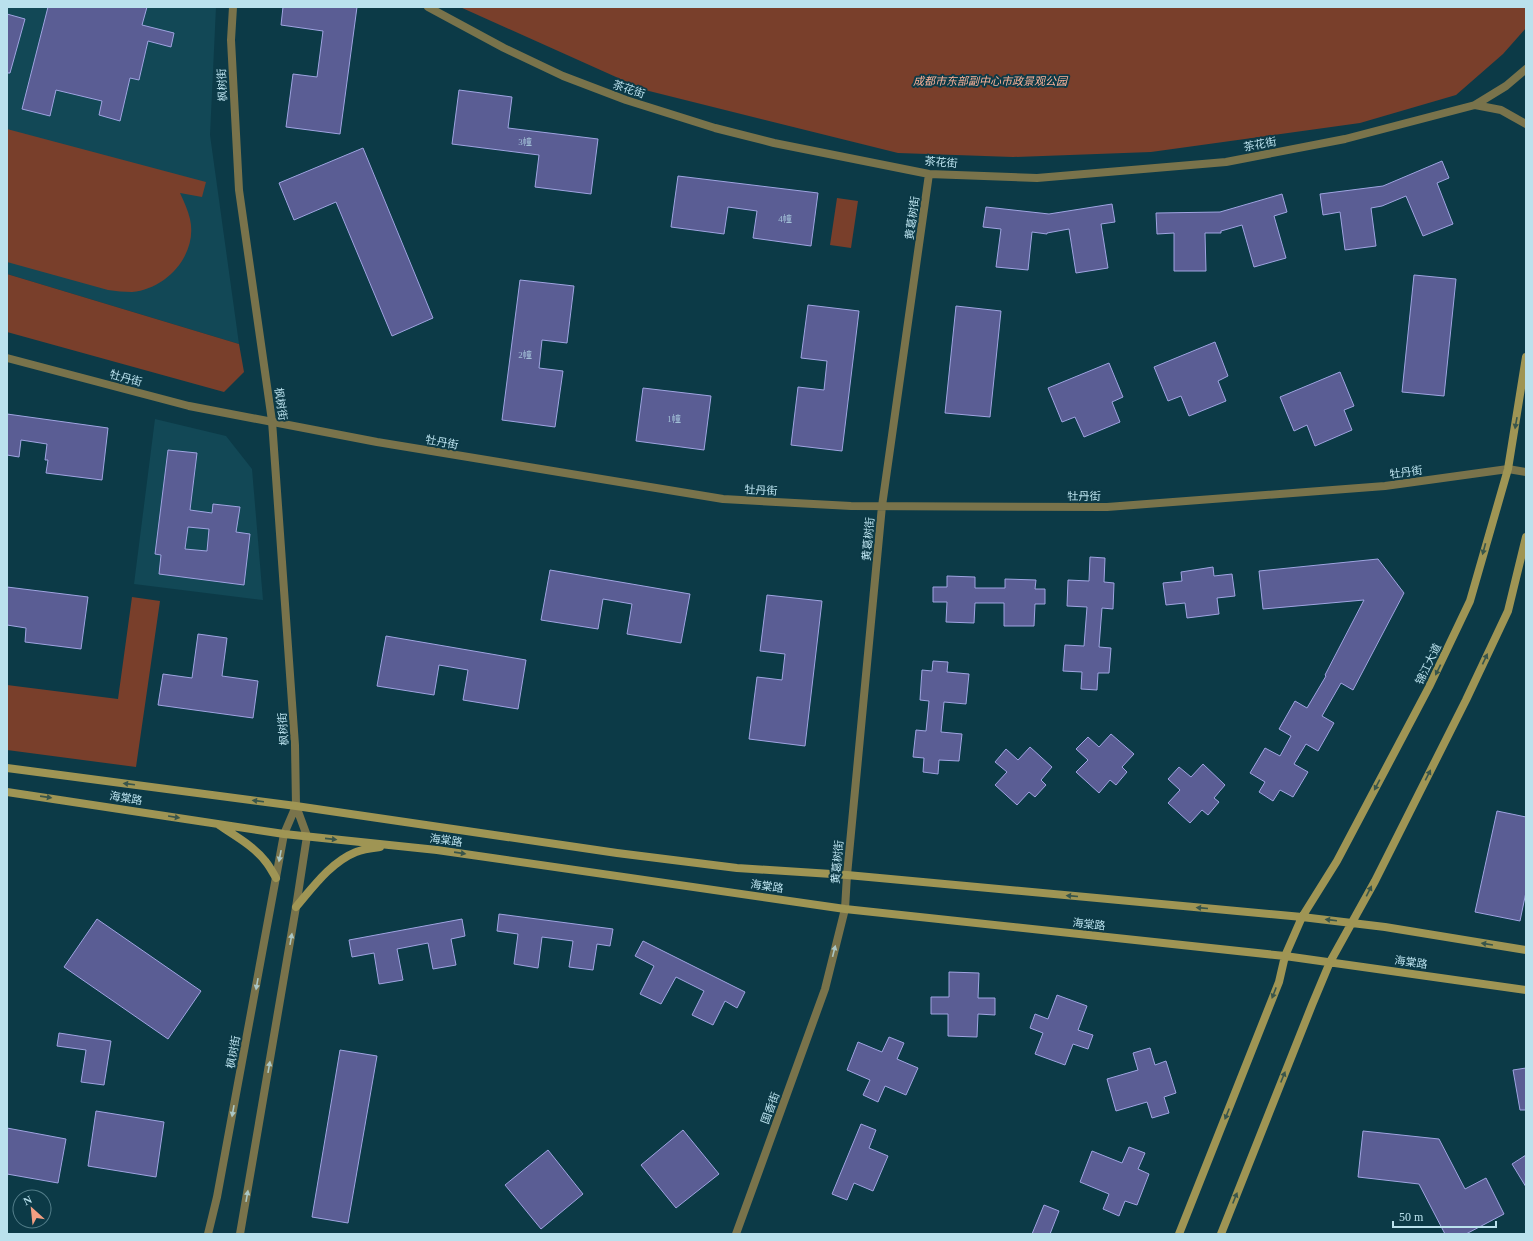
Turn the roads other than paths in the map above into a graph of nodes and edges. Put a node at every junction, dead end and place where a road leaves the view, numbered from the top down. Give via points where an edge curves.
1 (233, 7) edge
2 (428, 7) edge
3 (1526, 69) edge
4 (1475, 105) junction
5 (1526, 124) edge
6 (929, 174) junction
7 (1526, 357) edge
8 (7, 358) edge
9 (272, 421) junction
10 (1508, 469) junction
11 (1526, 472) edge
12 (882, 506) junction
13 (1526, 537) edge
14 (7, 768) edge
15 (7, 792) edge
16 (296, 806) junction
17 (216, 824) junction
18 (284, 834) junction
19 (307, 836) junction
20 (396, 846) junction
21 (847, 875) junction
22 (276, 878) junction
23 (296, 907) junction
24 (845, 908) junction
25 (1302, 917) junction
26 (1353, 923) junction
27 (1526, 950) edge
28 (1285, 956) junction
29 (1330, 962) junction
30 (825, 989) joint
31 (1526, 990) edge
32 (208, 1234) edge
33 (240, 1234) edge
34 (736, 1234) edge
35 (1179, 1234) edge
36 (1221, 1234) edge

1 - 9 street, 枫树街 via 231,40 239,190
2 - 6 street, 茶花街 via 523,58 626,100 722,130 774,143
3 - 4 street, 茶花街 via 1506,86
4 - 5 street, 茶花街 via 1501,110
4 - 6 street, 茶花街 via 1345,139 1226,162 1037,178
6 - 12 street, 黄葛树街
7 -> 10 main road, 锦江大道
8 - 9 street, 牡丹街 via 189,406
9 - 12 street, 牡丹街 via 377,442 723,499
9 - 16 street, 枫树街 via 296,745
10 - 11 street, 牡丹街
10 - 12 street, 牡丹街 via 1385,486 1106,508
10 -> 25 main road, 锦江大道 via 1470,601 1429,687 1337,861
12 - 21 street, 黄葛树街
26 -> 13 main road via 1508,611
16 -> 14 main road, 海棠路
15 -> 17 main road, 海棠路
16 - 18 street, 枫树街
16 - 19 street, 枫树街
16 - 21 main road, 海棠路 via 632,855 737,868
17 - 18 main road, 海棠路
17 - 22 main road via 261,856
18 - 19 main road, 海棠路
18 -> 22 street, 枫树街
19 -> 20 main road, 海棠路
19 - 23 street, 枫树街
20 - 23 main road via 357,851 344,857
20 -> 24 main road, 海棠路 via 506,859
21 - 24 street, 黄葛树街
25 -> 21 main road, 海棠路
22 -> 32 street, 枫树街
33 -> 23 street, 枫树街
24 - 28 main road, 海棠路
30 -> 24 street, 黄葛树街
26 -> 25 main road, 海棠路
25 - 28 main road, 锦江大道
27 -> 26 main road, 海棠路
26 - 29 main road
28 - 29 main road, 海棠路
28 -> 35 main road, 锦江大道 via 1279,982
29 - 31 main road, 海棠路
36 -> 29 main road
30 - 34 street, 国香街

